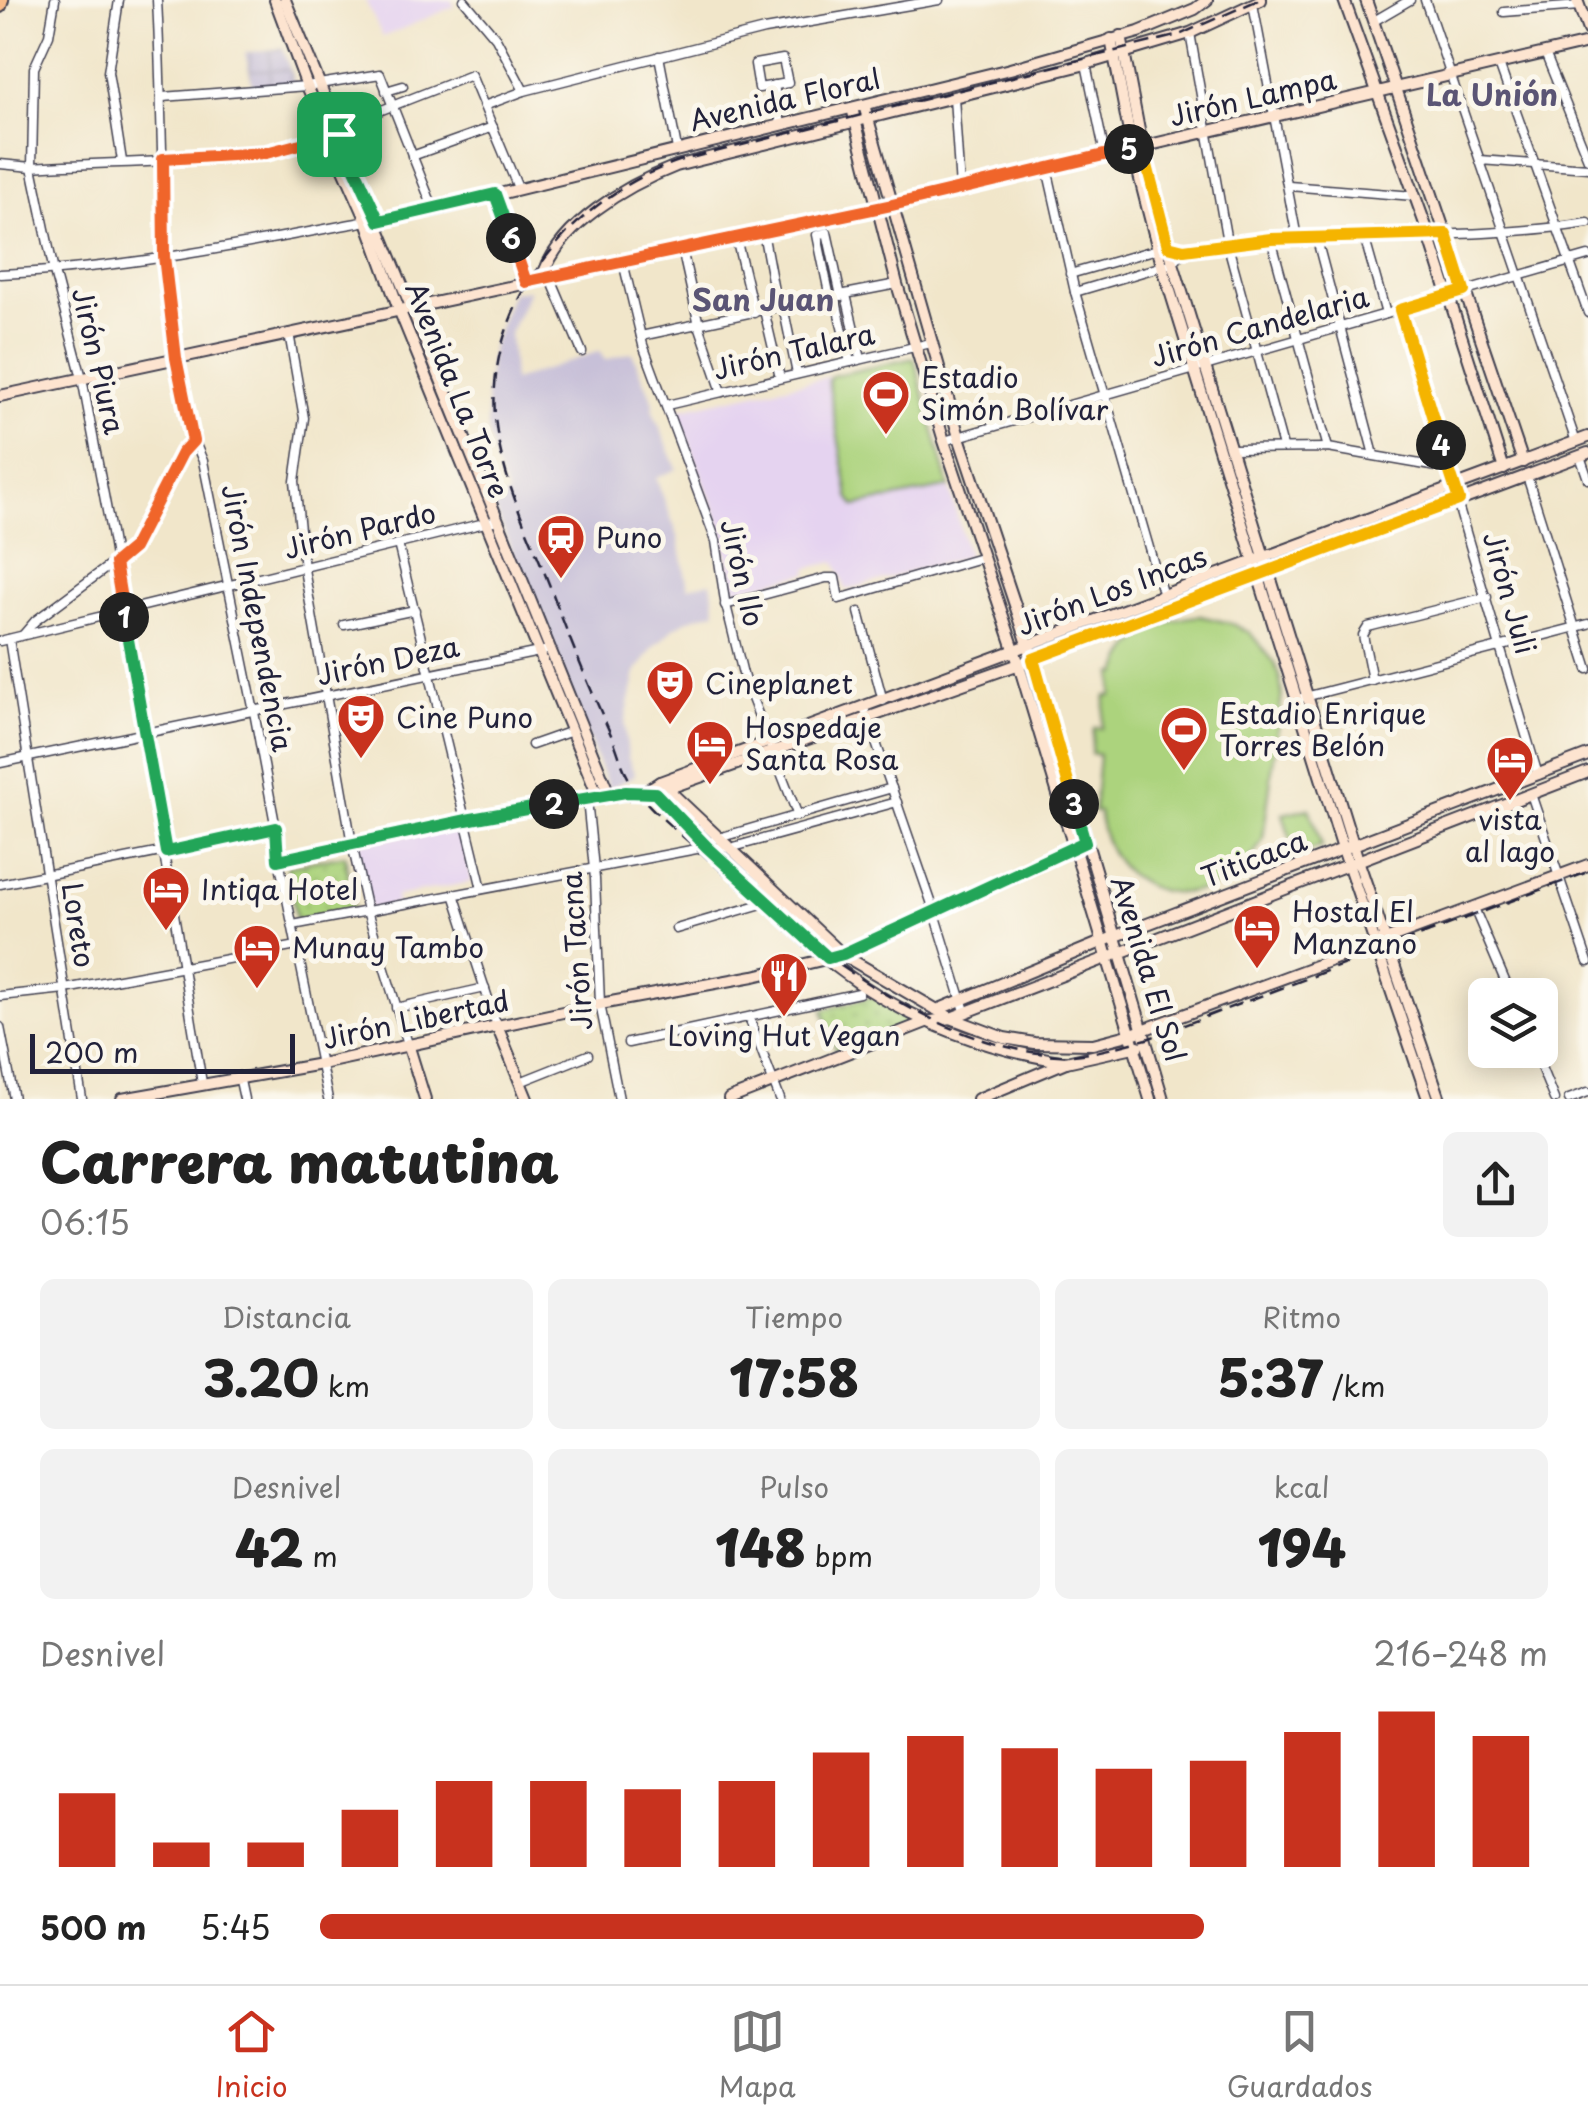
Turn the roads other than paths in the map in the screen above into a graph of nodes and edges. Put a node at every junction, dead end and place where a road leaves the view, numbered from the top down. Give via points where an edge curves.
1 (55, 0) edge
2 (119, 0) edge
3 (157, 0) edge
4 (275, 0) edge
5 (284, 0) edge
6 (464, 0) edge
7 (938, 0) edge
8 (1207, 0) edge
9 (1344, 0) edge
10 (1366, 0) edge
11 (1410, 0) edge
12 (1425, 0) edge
13 (1257, 2) edge
14 (1578, 3) edge
15 (1504, 12) dead end
16 (1374, 21) junction
17 (1588, 30) edge
18 (1190, 33) junction
19 (1116, 38) junction
20 (1588, 42) edge
21 (1544, 53) junction
22 (1121, 54) junction
23 (659, 56) junction
24 (1086, 64) junction
25 (1499, 64) junction
26 (1451, 75) junction
27 (320, 83) junction
28 (774, 85) junction
29 (307, 86) junction
30 (403, 86) dead end
31 (1396, 87) junction
32 (386, 91) junction
33 (1378, 91) junction
34 (524, 92) junction
35 (162, 97) junction
36 (954, 97) junction
37 (864, 105) junction
38 (392, 106) junction
39 (484, 106) junction
40 (852, 108) junction
41 (1276, 117) junction
42 (868, 118) junction
43 (855, 121) junction
44 (781, 124) junction
45 (492, 127) junction
46 (1206, 132) junction
47 (334, 133) junction
48 (1137, 147) junction
49 (677, 149) junction
50 (1105, 154) junction
51 (412, 156) junction
52 (163, 159) junction
53 (1588, 159) edge
54 (1480, 160) junction
55 (122, 161) junction
56 (0, 164) edge
57 (1536, 165) junction
58 (32, 167) junction
59 (1046, 168) junction
60 (1588, 168) edge
61 (1289, 186) junction
62 (518, 188) junction
63 (960, 189) junction
64 (495, 194) junction
65 (1414, 196) junction
66 (892, 205) junction
67 (878, 208) junction
68 (434, 210) junction
69 (373, 221) junction
70 (1588, 223) edge
71 (1559, 228) junction
72 (763, 232) junction
73 (1505, 232) junction
74 (1446, 234) junction
75 (1429, 235) junction
76 (1316, 236) junction
77 (1364, 236) junction
78 (736, 238) junction
79 (1298, 238) junction
80 (1271, 239) junction
81 (1228, 242) junction
82 (1163, 248) junction
83 (682, 249) junction
84 (1184, 250) junction
85 (164, 256) junction
86 (1588, 256) edge
87 (1571, 261) junction
88 (623, 262) junction
89 (1167, 264) junction
90 (54, 272) junction
91 (0, 274) edge
92 (1070, 274) junction
93 (1519, 276) junction
94 (546, 278) junction
95 (526, 282) junction
96 (897, 284) junction
97 (1464, 291) junction
98 (1074, 292) junction
99 (838, 296) junction
100 (1448, 296) junction
101 (780, 307) junction
102 (764, 310) junction
103 (1400, 310) junction
104 (405, 311) junction
105 (754, 312) junction
106 (1588, 313) edge
107 (1386, 314) junction
108 (699, 325) junction
109 (1341, 327) junction
110 (289, 333) junction
111 (641, 336) junction
112 (1297, 340) junction
113 (931, 343) junction
114 (916, 347) junction
115 (1256, 351) junction
116 (582, 352) dead end
117 (176, 358) junction
118 (861, 360) junction
119 (850, 362) junction
120 (1199, 368) junction
121 (797, 374) junction
122 (82, 378) junction
123 (780, 378) junction
124 (722, 392) junction
125 (1103, 395) junction
126 (0, 396) edge
127 (667, 405) junction
128 (959, 437) junction
129 (1588, 437) edge
130 (193, 441) junction
131 (944, 441) junction
132 (1576, 442) junction
133 (1283, 447) junction
134 (1328, 448) junction
135 (1224, 450) junction
136 (1374, 455) junction
137 (1584, 455) edge
138 (1523, 462) junction
139 (1504, 468) junction
140 (1448, 470) junction
141 (1527, 476) junction
142 (1588, 479) edge
143 (1455, 487) junction
144 (1459, 500) junction
145 (492, 521) junction
146 (398, 544) junction
147 (977, 559) dead end
148 (1260, 559) junction
149 (115, 563) junction
150 (304, 569) junction
151 (1264, 572) junction
152 (227, 586) junction
153 (1163, 596) junction
154 (1487, 597) junction
155 (726, 604) junction
156 (416, 610) junction
157 (123, 611) junction
158 (859, 612) dead end
159 (1588, 624) edge
160 (344, 625) dead end
161 (1574, 628) junction
162 (23, 635) junction
163 (4, 640) edge
164 (1502, 648) junction
165 (545, 651) junction
166 (1031, 653) junction
167 (1017, 657) junction
168 (1588, 668) edge
169 (432, 675) junction
170 (1372, 680) junction
171 (328, 697) junction
172 (1302, 698) junction
173 (883, 701) junction
174 (254, 712) junction
175 (866, 712) junction
176 (572, 731) junction
177 (142, 735) junction
178 (532, 745) dead end
179 (772, 747) junction
180 (1588, 756) edge
181 (27, 758) junction
182 (0, 763) edge
183 (1588, 772) edge
184 (1538, 775) junction
185 (655, 788) junction
186 (892, 788) junction
187 (1531, 794) junction
188 (598, 796) junction
189 (897, 802) junction
190 (798, 816) junction
191 (466, 820) junction
192 (276, 828) junction
193 (718, 836) junction
194 (1085, 842) junction
195 (352, 844) junction
196 (707, 847) junction
197 (730, 848) junction
198 (1073, 848) junction
199 (1348, 848) junction
200 (166, 852) junction
201 (278, 860) junction
202 (1353, 862) junction
203 (1588, 865) edge
204 (594, 868) junction
205 (48, 875) junction
206 (1559, 876) junction
207 (0, 884) edge
208 (482, 888) junction
209 (454, 894) junction
210 (782, 898) junction
211 (767, 902) junction
212 (1474, 908) junction
213 (367, 912) junction
214 (935, 912) junction
215 (293, 925) junction
216 (676, 930) dead end
217 (1116, 936) junction
218 (1103, 941) junction
219 (1381, 942) junction
220 (297, 946) junction
221 (1122, 952) junction
222 (843, 954) junction
223 (1108, 956) junction
224 (828, 958) junction
225 (1588, 962) edge
226 (182, 967) junction
227 (1504, 978) edge
228 (485, 988) junction
229 (65, 989) junction
230 (859, 993) dead end
231 (0, 996) edge
232 (600, 1004) junction
233 (963, 1005) junction
234 (396, 1008) junction
235 (937, 1009) junction
236 (951, 1018) junction
237 (926, 1022) junction
238 (751, 1023) dead end
239 (497, 1026) junction
240 (0, 1027) edge
241 (1144, 1030) junction
242 (1132, 1034) junction
243 (628, 1042) dead end
244 (1148, 1042) junction
245 (408, 1044) junction
246 (1135, 1046) junction
247 (588, 1055) dead end
248 (1066, 1062) junction
249 (321, 1064) junction
250 (1541, 1068) edge
251 (238, 1076) junction
252 (202, 1082) junction
253 (520, 1082) junction
254 (774, 1082) junction
255 (1588, 1092) edge
256 (14, 1099) edge
257 (82, 1099) edge
258 (122, 1099) edge
259 (244, 1099) edge
260 (328, 1099) edge
261 (425, 1099) edge
262 (526, 1099) edge
263 (619, 1099) edge
264 (729, 1099) edge
265 (780, 1099) edge
266 (978, 1099) edge
267 (1150, 1099) edge
268 (1164, 1099) edge
269 (1428, 1099) edge
270 (1440, 1099) edge
271 (1554, 1099) edge
272 (1569, 1099) edge

1 - 58 street, Jirón Piura via 34,68
2 - 55 street via 108,72
3 - 35 street, Jirón Independencia
4 - 29 street, Avenida La Torre
5 - 27 street, Avenida La Torre
6 - 34 street via 496,38
7 - 23 street
8 - 19 street, Avenida Floral
9 - 33 street
10 - 16 street
11 - 16 street
12 - 26 street
13 - 18 street, Avenida Floral
13 - 41 street
14 - 15 street
14 - 17 street
16 - 31 street
18 - 22 street, Avenida Floral
18 - 46 street
19 - 22 street
19 - 37 street, Avenida Floral
20 - 21 street, Jirón Lampa
21 - 25 street, Jirón Lampa
21 - 53 street
22 - 24 street, Avenida Floral
22 - 48 street
23 - 34 street
23 - 49 street
24 - 36 street, Avenida Floral
24 - 50 street
25 - 26 street, Jirón Lampa
25 - 57 street
26 - 31 street, Jirón Lampa
26 - 54 street
27 - 29 street
27 - 32 street via 380,74
27 - 47 street, Avenida La Torre
28 - 28 street via 788,83 784,59 755,64 759,88
28 - 44 street
29 - 35 street
29 - 47 street, Avenida La Torre
30 - 32 street
31 - 33 street, Jirón Lampa
31 - 74 street
32 - 38 street
33 - 41 street, Jirón Lampa
33 - 65 street
34 - 39 street
35 - 52 street, Jirón Independencia
36 - 42 street, Avenida Floral
36 - 63 street
37 - 40 street, Avenida Floral
37 - 42 street, Avenida El Sol
38 - 39 street via 471,75
38 - 47 street
38 - 51 street
39 - 45 street
40 - 43 street, Avenida El Sol
40 - 44 street, Avenida Floral
41 - 46 street, Jirón Lampa
41 - 61 street
42 - 43 street, Avenida Floral
42 - 66 street, Avenida El Sol
43 - 67 street, Avenida El Sol
43 - 94 street, Avenida Floral via 676,166 639,182 580,224 548,262
44 - 49 street, Avenida Floral
45 - 51 street
45 - 62 street
46 - 48 street, Jirón Lampa
46 - 81 street
47 - 52 street via 251,155
47 - 69 street, Avenida La Torre
48 - 50 street, Jirón Lampa
48 - 82 street
49 - 62 street, Avenida Floral
50 - 59 street, Jirón Lampa
51 - 68 street
52 - 55 street
52 - 85 street, Jirón Independencia
54 - 57 street
54 - 73 street
55 - 58 street
56 - 58 street
57 - 60 street
57 - 71 street
58 - 90 street, Jirón Piura
59 - 63 street, Jirón Lampa
59 - 92 street
61 - 65 street
61 - 79 street
62 - 64 street, Avenida Floral
63 - 66 street, Jirón Lampa
64 - 68 street, Avenida Floral
64 - 95 street
65 - 75 street
66 - 67 street, Jirón Lampa
66 - 113 street, Avenida El Sol
67 - 72 street, Jirón Lampa
67 - 96 street, Avenida El Sol
68 - 69 street, Avenida Floral
69 - 85 street
69 - 104 street, Avenida La Torre
70 - 71 street
71 - 73 street
71 - 87 street
72 - 78 street, Jirón Lampa
72 - 101 street
73 - 74 street
73 - 93 street
74 - 75 street
74 - 97 street
75 - 77 street
75 - 100 street
76 - 77 street
76 - 79 street
76 - 109 street
77 - 107 street
78 - 83 street, Jirón Lampa
78 - 105 street
79 - 80 street
80 - 81 street
80 - 112 street
81 - 84 street
81 - 115 street
82 - 84 street
82 - 89 street
82 - 92 street
83 - 88 street, Jirón Lampa
83 - 108 street
84 - 89 street
85 - 90 street
85 - 117 street, Jirón Independencia
86 - 87 street, Jirón Candelaria
87 - 93 street, Jirón Candelaria
87 - 106 street
88 - 94 street, Jirón Lampa
88 - 111 street, Jirón Ilo
89 - 98 street
89 - 120 street
90 - 91 street
90 - 122 street, Jirón Piura
92 - 98 street
93 - 97 street, Jirón Candelaria
93 - 132 street
94 - 95 street, Jirón Lampa
94 - 116 street
95 - 104 street, Jirón Lampa
96 - 99 street
96 - 114 street, Avenida El Sol
97 - 100 street, Jirón Candelaria
97 - 138 street
98 - 125 street
99 - 99 street via 827,232 817,234
99 - 101 street
99 - 118 street
99 - 119 street
100 - 103 street, Jirón Candelaria
100 - 139 street
101 - 102 street
101 - 121 street
102 - 105 street
102 - 123 street
103 - 107 street, Jirón Candelaria
103 - 140 street, Jirón Juli
104 - 110 street, Jirón Lampa
104 - 145 street, Avenida La Torre
105 - 108 street
107 - 109 street, Jirón Candelaria
108 - 111 street
108 - 124 street
109 - 112 street, Jirón Candelaria
109 - 136 street
110 - 117 street, Jirón Lampa
110 - 150 street via 304,418 295,482
111 - 127 street, Jirón Ilo
112 - 115 street, Jirón Candelaria
112 - 134 street
113 - 114 street, Jirón Talara
113 - 128 street, Avenida El Sol
114 - 118 street, Jirón Talara
114 - 131 street, Avenida El Sol
115 - 120 street, Jirón Candelaria
115 - 133 street
117 - 122 street, Jirón Lampa
117 - 130 street, Jirón Independencia
118 - 119 street, Jirón Talara
119 - 121 street, Jirón Talara
120 - 125 street, Jirón Candelaria
120 - 135 street
121 - 123 street, Jirón Talara
122 - 126 street, Jirón Lampa
122 - 149 street, Jirón Piura
123 - 124 street, Jirón Talara
124 - 127 street, Jirón Talara
125 - 128 street, Jirón Candelaria
125 - 153 street
127 - 155 street, Jirón Ilo via 716,541
128 - 131 street, Jirón Candelaria
128 - 166 street, Avenida El Sol
129 - 132 street, Jirón Los Incas
130 - 149 street via 133,548
130 - 152 street, Jirón Independencia via 203,461
131 - 167 street, Avenida El Sol
132 - 138 street, Jirón Los Incas
133 - 134 street
133 - 135 street
134 - 136 street
135 - 148 street
136 - 140 street
137 - 141 street, Jirón Los Incas
137 - 142 street
138 - 139 street, Jirón Los Incas
139 - 143 street, Jirón Los Incas
140 - 143 street, Jirón Juli
141 - 144 street, Jirón Los Incas
141 - 161 street
143 - 144 street, Jirón Juli
143 - 148 street, Jirón Los Incas
144 - 151 street, Jirón Los Incas
144 - 154 street, Jirón Juli
145 - 146 street, Jirón Pardo
145 - 165 street, Avenida La Torre
146 - 150 street, Jirón Pardo
146 - 156 street
147 - 155 street via 840,599 834,578 826,578
148 - 151 street
148 - 153 street, Jirón Los Incas
149 - 157 street, Jirón Piura
149 - 162 street
150 - 152 street, Jirón Pardo
150 - 171 street
151 - 166 street, Jirón Los Incas
151 - 172 street
152 - 157 street, Jirón Pardo
152 - 174 street, Jirón Independencia
153 - 166 street, Jirón Los Incas
154 - 164 street, Jirón Juli
154 - 170 street via 1368,627
155 - 179 street, Jirón Ilo via 744,678
156 - 160 street
156 - 169 street
157 - 162 street, Jirón Pardo
157 - 177 street, Jirón Piura
158 - 173 street
159 - 161 street
161 - 164 street
161 - 168 street
162 - 163 street, Jirón Pardo
163 - 181 street, Loreto
164 - 170 street
164 - 184 street, Jirón Juli
165 - 169 street, Jirón Deza
165 - 176 street, Avenida La Torre
165 - 188 street, Avenida La Torre
166 - 167 street, Jirón Los Incas
166 - 194 street, Avenida El Sol
167 - 173 street, Jirón Los Incas
167 - 175 street, Jirón Los Incas
167 - 198 street, Avenida El Sol
169 - 171 street, Jirón Deza
169 - 191 street
170 - 172 street
171 - 174 street, Jirón Deza
171 - 195 street
172 - 199 street
173 - 175 street, Jirón Los Incas
174 - 177 street, Jirón Deza
174 - 192 street, Jirón Independencia
175 - 179 street, Jirón Los Incas
175 - 186 street
176 - 178 street
176 - 188 street, Avenida La Torre
177 - 181 street, Jirón Deza
177 - 200 street, Jirón Piura
179 - 185 street, Jirón Los Incas
179 - 190 street, Jirón Ilo
180 - 184 street, Titicaca
181 - 182 street, Jirón Deza
181 - 205 street, Loreto
183 - 187 street, Titicaca
184 - 199 street, Titicaca
185 - 188 street, Jirón Los Incas
185 - 193 street
185 - 196 street
186 - 189 street
186 - 190 street
187 - 202 street, Titicaca
187 - 206 street
188 - 191 street
188 - 204 street, Jirón Tacna
189 - 197 street
189 - 214 street
190 - 193 street
191 - 195 street
191 - 208 street
192 - 200 street
192 - 201 street, Jirón Independencia
193 - 196 street
193 - 197 street
194 - 198 street
194 - 217 street, Avenida El Sol
195 - 201 street
195 - 213 street
196 - 197 street
196 - 204 street
196 - 211 street
197 - 210 street
198 - 214 street
198 - 218 street, Avenida El Sol
199 - 202 street
199 - 217 street, Titicaca
200 - 205 street
200 - 226 street, Jirón Piura
201 - 215 street, Jirón Independencia
202 - 219 street
202 - 221 street, Titicaca
203 - 206 street
204 - 208 street
204 - 232 street, Jirón Tacna
205 - 207 street
205 - 229 street, Loreto
206 - 212 street
206 - 225 street
208 - 209 street
209 - 213 street
209 - 228 street
210 - 211 street
210 - 222 street
211 - 216 street
211 - 224 street
212 - 219 street
212 - 227 street
213 - 215 street
213 - 234 street
214 - 222 street
214 - 233 street
215 - 220 street, Jirón Independencia
217 - 218 street, Titicaca
217 - 221 street, Avenida El Sol
218 - 223 street, Avenida El Sol
218 - 233 street, Titicaca
219 - 241 street
219 - 269 street
219 - 270 street
220 - 226 street
220 - 249 street, Jirón Independencia
221 - 223 street, Titicaca
221 - 241 street, Avenida El Sol
222 - 224 street, Jirón Libertad
222 - 235 street
223 - 233 street, Titicaca
223 - 242 street, Avenida El Sol
224 - 232 street, Jirón Libertad
224 - 237 street
226 - 229 street
226 - 252 street, Jirón Piura
228 - 234 street
228 - 239 street
229 - 231 street
229 - 257 street, Loreto
230 - 243 street
232 - 239 street, Jirón Libertad
232 - 263 street, Jirón Tacna
233 - 235 street, Titicaca
233 - 236 street, Titicaca
234 - 245 street
235 - 236 street
235 - 237 street
236 - 237 street
236 - 242 street via 1004,1038 1048,1044 1093,1044
237 - 248 street via 982,1045
237 - 254 street
238 - 254 street
239 - 245 street, Jirón Libertad
239 - 253 street
240 - 256 street
241 - 242 street
241 - 244 street, Avenida El Sol
242 - 246 street, Avenida El Sol
244 - 246 street
244 - 268 street, Avenida El Sol
245 - 249 street, Jirón Libertad
245 - 261 street
246 - 248 street
246 - 267 street, Avenida El Sol
247 - 253 street
248 - 266 street
249 - 251 street, Jirón Libertad
249 - 260 street, Jirón Independencia
250 - 271 street
251 - 252 street, Jirón Libertad
251 - 259 street
252 - 258 street, Jirón Libertad
253 - 262 street
254 - 264 street
254 - 265 street
255 - 272 street

